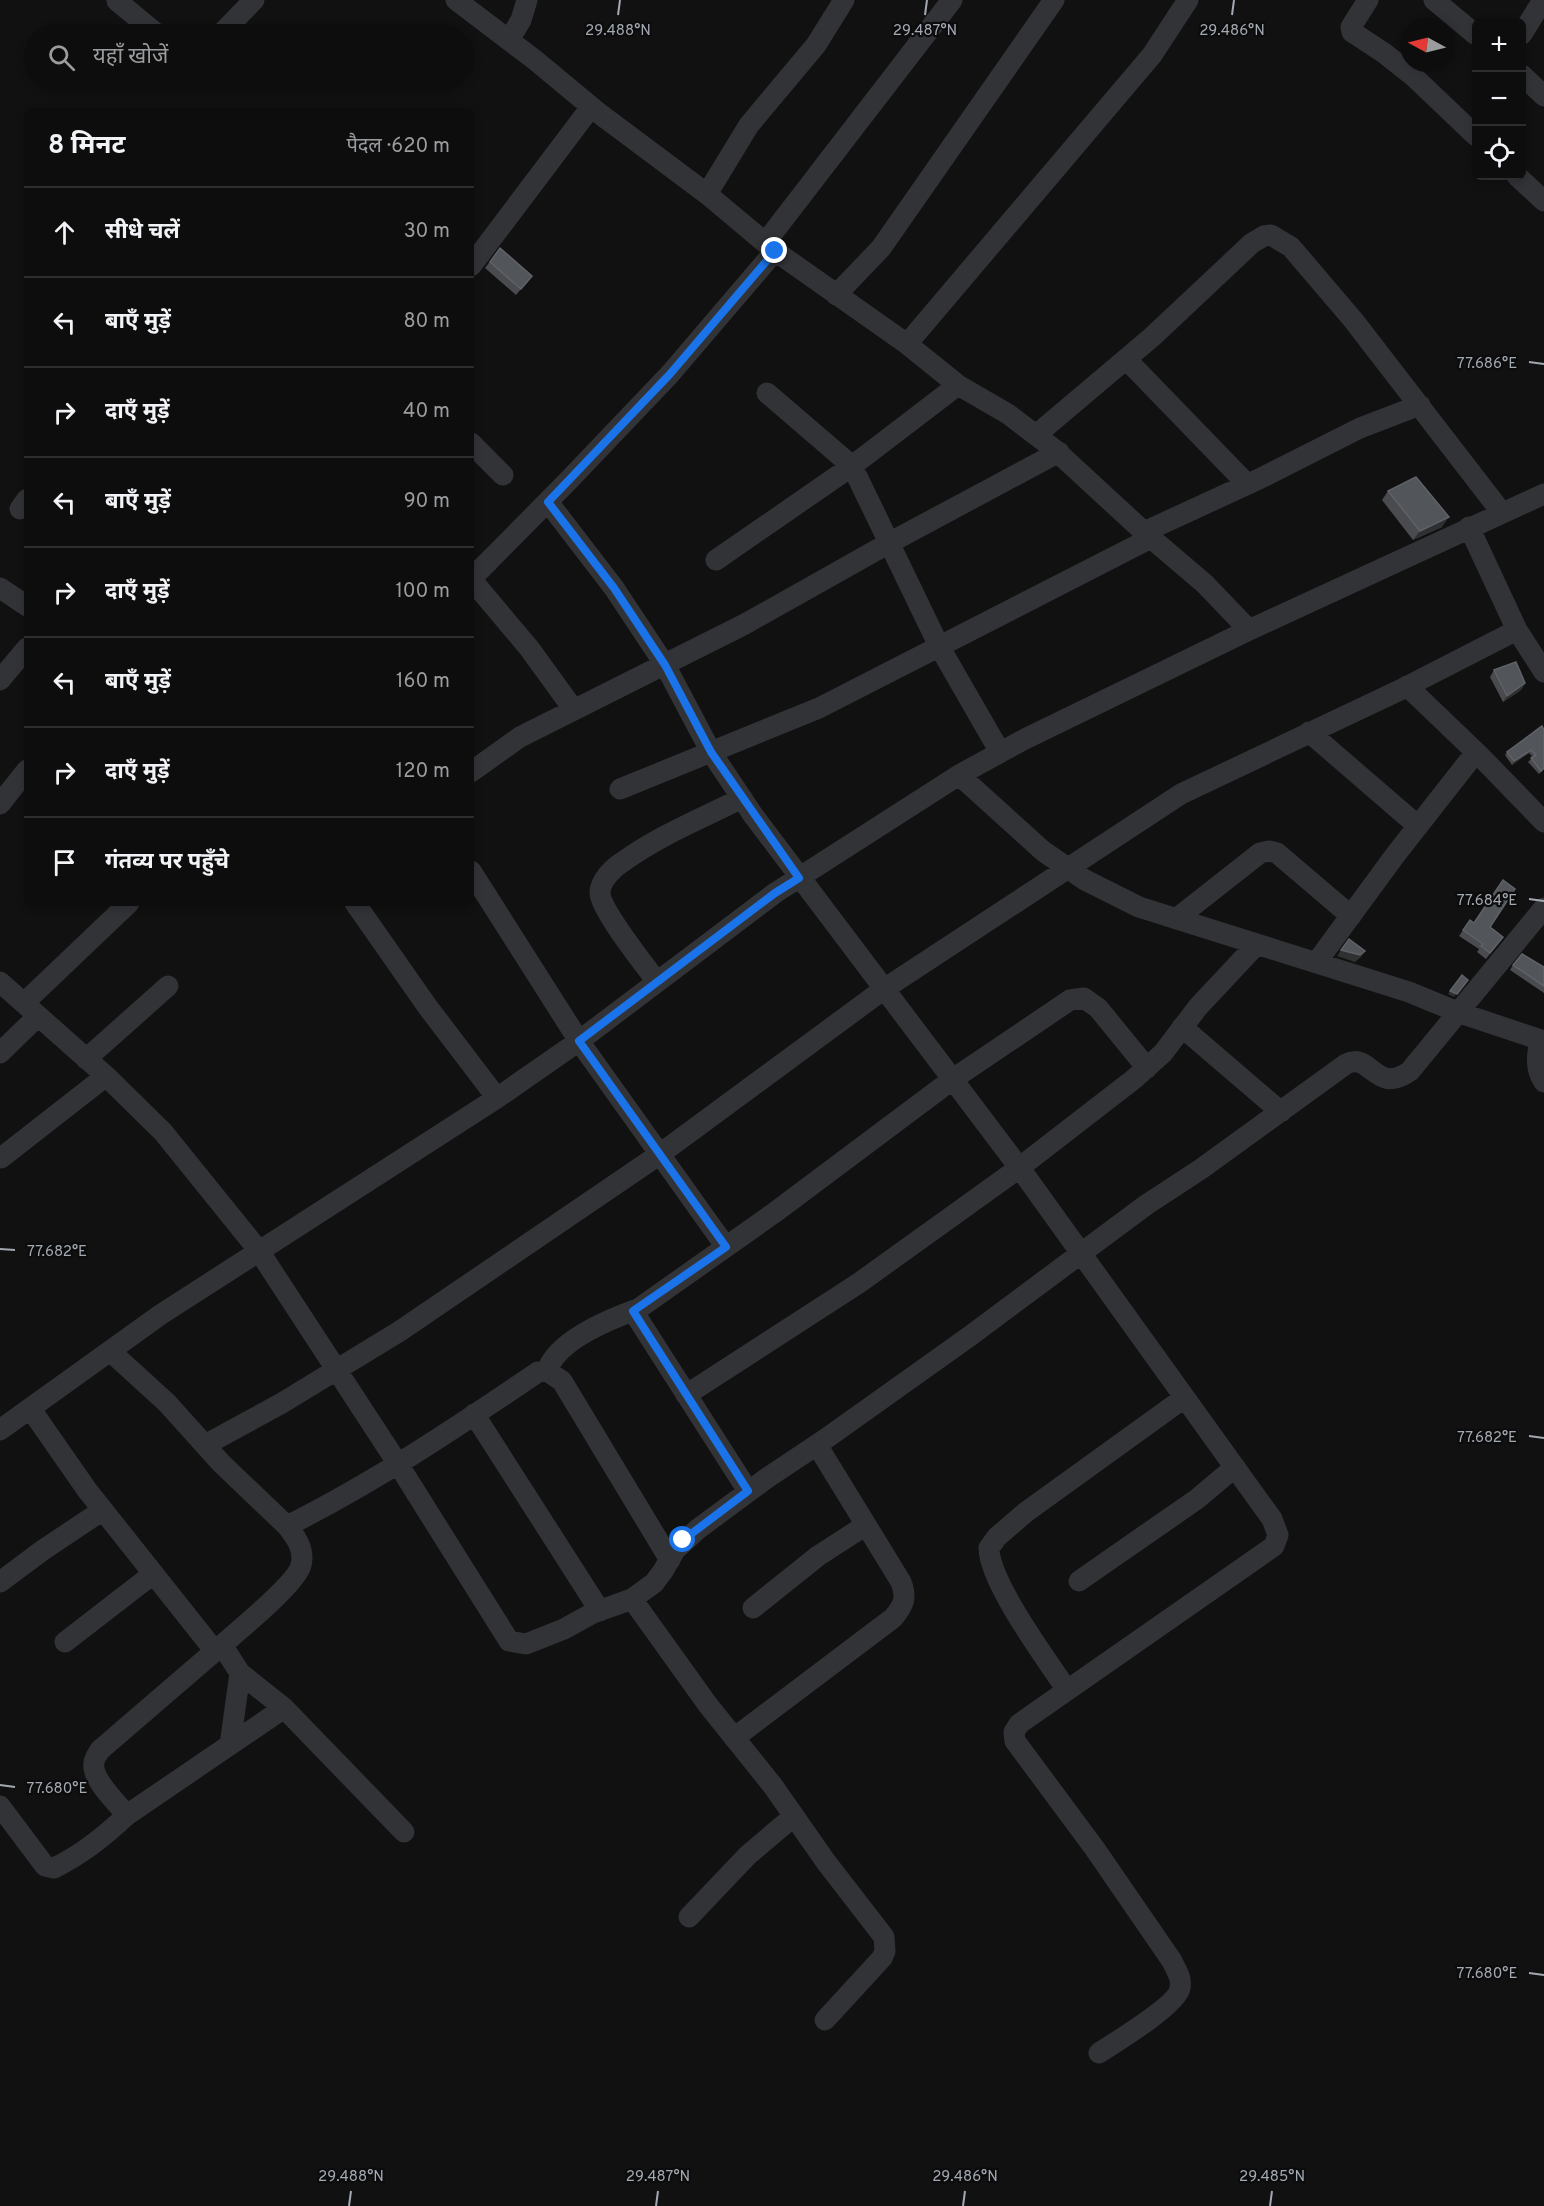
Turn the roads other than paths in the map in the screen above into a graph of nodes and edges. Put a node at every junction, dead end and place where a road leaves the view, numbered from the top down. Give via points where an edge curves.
1 (254, 0) edge
2 (456, 0) edge
3 (527, 0) edge
4 (844, 0) edge
5 (952, 0) edge
6 (1054, 0) edge
7 (1188, 0) edge
8 (1368, 0) edge
9 (1543, 0) edge
10 (117, 1) edge
11 (1446, 4) edge
12 (145, 24) edge
13 (231, 24) edge
14 (1526, 26) edge
15 (1472, 31) edge
16 (509, 40) junction
17 (1526, 80) edge
18 (1544, 96) edge
19 (591, 107) junction
20 (1472, 132) edge
21 (1521, 180) edge
22 (707, 194) junction
23 (1544, 201) edge
24 (770, 247) junction
25 (474, 262) edge
26 (836, 295) junction
27 (907, 344) junction
28 (1126, 359) junction
29 (957, 385) junction
30 (767, 393) dead end
31 (1420, 405) junction
32 (1036, 435) junction
33 (474, 452) edge
34 (1059, 452) junction
35 (852, 466) junction
36 (503, 475) dead end
37 (1247, 484) junction
38 (1544, 494) edge
39 (548, 502) junction
40 (1502, 513) junction
41 (1469, 527) junction
42 (1148, 535) junction
43 (889, 543) junction
44 (716, 560) dead end
45 (474, 576) edge
46 (474, 583) edge
47 (0, 588) edge
48 (24, 604) edge
49 (1249, 630) junction
50 (1517, 630) junction
51 (939, 646) junction
52 (24, 652) edge
53 (1541, 661) edge
54 (665, 665) junction
55 (0, 680) edge
56 (1407, 686) junction
57 (574, 710) junction
58 (1310, 732) junction
59 (711, 752) junction
60 (1000, 752) junction
61 (1476, 752) junction
62 (474, 770) edge
63 (24, 775) edge
64 (959, 776) junction
65 (620, 789) dead end
66 (742, 798) junction
67 (0, 804) edge
68 (1544, 822) edge
69 (1418, 826) junction
70 (1066, 868) junction
71 (474, 876) edge
72 (799, 878) junction
73 (126, 906) edge
74 (357, 906) edge
75 (1544, 908) edge
76 (1351, 916) junction
77 (1176, 919) junction
78 (1257, 944) junction
79 (1316, 963) junction
80 (0, 982) edge
81 (657, 982) junction
82 (168, 986) dead end
83 (884, 989) junction
84 (31, 1010) junction
85 (1460, 1012) junction
86 (1182, 1027) junction
87 (1542, 1040) edge
88 (579, 1041) junction
89 (0, 1053) edge
90 (86, 1059) junction
91 (1147, 1068) junction
92 (106, 1076) junction
93 (953, 1079) junction
94 (1544, 1082) edge
95 (497, 1098) junction
96 (1281, 1112) junction
97 (660, 1154) junction
98 (1, 1158) edge
99 (1019, 1168) junction
100 (726, 1247) junction
101 (259, 1251) junction
102 (1081, 1255) junction
103 (633, 1311) junction
104 (110, 1351) junction
105 (336, 1370) junction
106 (547, 1371) junction
107 (686, 1395) junction
108 (1185, 1398) junction
109 (30, 1408) junction
110 (474, 1414) junction
111 (0, 1430) edge
112 (205, 1445) junction
113 (817, 1445) junction
114 (398, 1464) junction
115 (1235, 1467) junction
116 (748, 1491) junction
117 (103, 1510) junction
118 (866, 1525) junction
119 (287, 1526) junction
120 (670, 1560) junction
121 (153, 1574) junction
122 (1079, 1581) dead end
123 (0, 1582) edge
124 (632, 1599) junction
125 (753, 1608) dead end
126 (600, 1611) junction
127 (65, 1641) dead end
128 (218, 1648) junction
129 (240, 1673) junction
130 (1067, 1690) junction
131 (284, 1708) junction
132 (734, 1738) junction
133 (230, 1745) junction
134 (0, 1806) edge
135 (127, 1815) junction
136 (794, 1816) junction
137 (404, 1832) dead end
138 (689, 1917) dead end
139 (825, 2020) dead end
140 (1100, 2053) dead end

1 - 13 street
2 - 16 street
3 - 16 street
4 - 22 street via 816,45 749,125
5 - 24 street
6 - 26 street via 881,248
7 - 27 street via 1152,55
8 - 20 street via 1351,27 1352,32 1413,76
9 - 14 street
10 - 12 street
11 - 15 street
16 - 19 street
17 - 18 street
19 - 22 street
19 - 25 street
21 - 23 street
22 - 24 street
24 - 26 street
24 - 39 street via 670,374
26 - 27 street
27 - 29 street
28 - 31 street via 1252,243 1271,235 1291,247
28 - 32 street
28 - 37 street
29 - 32 street
29 - 35 street
30 - 35 street
31 - 37 street via 1360,428
31 - 40 street
32 - 34 street
33 - 36 street
34 - 42 street
34 - 43 street
35 - 43 street
35 - 44 street
37 - 42 street
38 - 40 street
39 - 45 street
39 - 54 street via 614,588
40 - 41 street
41 - 49 street
41 - 50 street
42 - 49 street via 1205,584
42 - 51 street
43 - 51 street
43 - 54 street
46 - 57 street
47 - 48 street
49 - 60 street
50 - 53 street
50 - 56 street
51 - 59 street via 819,708
51 - 60 street
52 - 55 street
54 - 57 street
54 - 59 street
56 - 58 street
56 - 61 street
57 - 62 street via 520,737
58 - 69 street
58 - 70 street via 1181,794
59 - 65 street
59 - 66 street
60 - 64 street
61 - 68 street
61 - 69 street
63 - 67 street
64 - 70 street
64 - 72 street
66 - 72 street
66 - 81 street via 623,861 603,882 601,897 615,924
69 - 76 street
70 - 77 street via 1116,897
70 - 83 street
71 - 88 street
72 - 81 street
72 - 83 street
73 - 84 street
74 - 95 street
75 - 85 street
76 - 77 street via 1269,851 1260,853
76 - 79 street
77 - 78 street
78 - 79 street
78 - 86 street
79 - 85 street
80 - 84 street
81 - 88 street
82 - 90 street
83 - 93 street
83 - 97 street
84 - 89 street
84 - 90 street
85 - 87 street
85 - 96 street via 1401,1077 1383,1078 1353,1060
86 - 91 street
86 - 96 street
87 - 94 street via 1537,1066
88 - 95 street
88 - 97 street
90 - 92 street
91 - 93 street via 1098,1008 1079,998 1070,1000
91 - 99 street
92 - 98 street
92 - 101 street via 163,1132
93 - 99 street
93 - 100 street
95 - 101 street
96 - 102 street
97 - 100 street
97 - 105 street via 400,1331
99 - 102 street
99 - 107 street via 859,1283
100 - 103 street
101 - 104 street
101 - 105 street
102 - 108 street
102 - 113 street
103 - 106 street via 564,1346
103 - 107 street
104 - 109 street
104 - 112 street via 167,1402
105 - 112 street
105 - 114 street
106 - 110 street via 538,1372
106 - 120 street via 562,1381
107 - 116 street
108 - 115 street
108 - 130 street via 1026,1512 989,1548 992,1565 1015,1613
109 - 111 street
109 - 117 street
110 - 114 street
110 - 126 street
112 - 119 street
113 - 116 street
113 - 118 street
114 - 119 street
114 - 126 street via 509,1641 526,1644
115 - 122 street via 1197,1499
115 - 130 street via 1272,1519 1278,1535 1274,1546
116 - 120 street via 683,1540
117 - 121 street
117 - 123 street
118 - 125 street via 818,1556
118 - 132 street via 901,1581 905,1594 901,1609
119 - 128 street via 300,1548 301,1566 296,1576
120 - 124 street via 654,1582
121 - 127 street
121 - 128 street
124 - 126 street
124 - 132 street
128 - 129 street
128 - 135 street via 100,1750 94,1760 101,1785
129 - 131 street
129 - 133 street
130 - 140 street via 1019,1724 1014,1738 1095,1849 1180,1977 1180,1991 1169,2004
131 - 133 street
131 - 137 street
132 - 136 street
133 - 135 street
134 - 135 street via 45,1866 54,1868 90,1846
136 - 138 street via 748,1855
136 - 139 street via 880,1929 886,1944 882,1958

